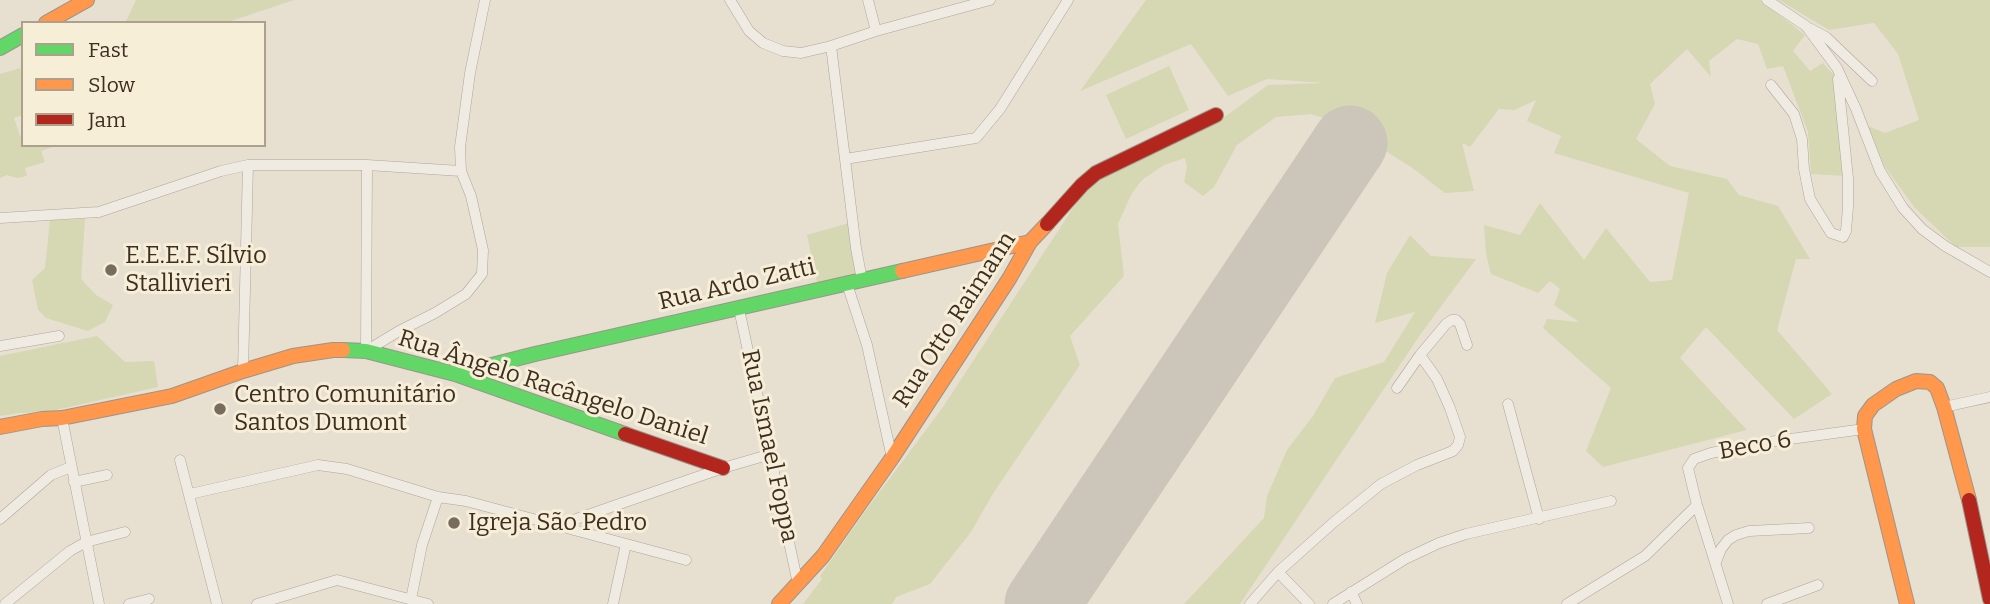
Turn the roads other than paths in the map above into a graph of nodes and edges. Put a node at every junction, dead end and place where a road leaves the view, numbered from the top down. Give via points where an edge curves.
1 (87, 0) edge
2 (485, 0) edge
3 (730, 0) edge
4 (868, 0) edge
5 (990, 0) edge
6 (1068, 0) edge
7 (1767, 0) edge
8 (50, 21) edge
9 (1806, 26) junction
10 (876, 31) junction
11 (21, 36) edge
12 (831, 46) junction
13 (0, 48) edge
14 (1837, 68) junction
15 (1872, 81) dead end
16 (1771, 85) dead end
17 (1216, 115) dead end
18 (845, 159) junction
19 (248, 165) junction
20 (367, 165) junction
21 (461, 171) junction
22 (0, 218) edge
23 (1030, 243) junction
24 (1990, 272) edge
25 (854, 282) junction
26 (739, 309) junction
27 (59, 336) dead end
28 (1467, 345) dead end
29 (0, 346) edge
30 (366, 351) junction
31 (1420, 355) junction
32 (243, 371) junction
33 (454, 374) junction
34 (1397, 388) dead end
35 (1990, 397) edge
36 (1508, 404) dead end
37 (1944, 407) junction
38 (62, 418) junction
39 (0, 427) edge
40 (1864, 429) junction
41 (771, 454) junction
42 (892, 458) junction
43 (180, 460) dead end
44 (71, 467) junction
45 (723, 468) junction
46 (107, 475) dead end
47 (74, 482) junction
48 (190, 494) junction
49 (438, 496) junction
50 (1611, 501) dead end
51 (1697, 505) junction
52 (0, 519) edge
53 (1539, 519) junction
54 (558, 525) junction
55 (1809, 527) dead end
56 (125, 532) dead end
57 (86, 542) junction
58 (626, 544) junction
59 (686, 560) dead end
60 (1716, 563) junction
61 (1278, 572) junction
62 (798, 583) junction
63 (1818, 585) dead end
64 (1351, 592) junction
65 (149, 599) dead end
66 (1990, 599) edge
67 (411, 600) junction
68 (5, 604) edge
69 (99, 604) edge
70 (129, 604) edge
71 (217, 604) edge
72 (257, 604) edge
73 (428, 604) edge
74 (613, 604) edge
75 (779, 604) edge
76 (1250, 604) edge
77 (1309, 604) edge
78 (1333, 604) edge
79 (1357, 604) edge
80 (1567, 604) edge
81 (1728, 604) edge
82 (1767, 604) edge
83 (1907, 604) edge

1 - 8 street
2 - 21 street via 470,73
3 - 12 street via 748,31 763,43 801,53
4 - 10 street
5 - 10 street
6 - 18 street via 976,138
7 - 9 street
9 - 14 street
9 - 15 street via 1826,37
10 - 12 street
11 - 13 street
12 - 18 street
14 - 16 street via 1848,178 1843,237 1831,233 1810,199 1794,114
14 - 24 street via 1880,171 1903,208 1945,247
17 - 23 street, Rua Otto Raimann via 1096,173
18 - 25 street
19 - 20 street
19 - 22 street via 99,212
19 - 32 street
20 - 21 street
20 - 30 street
21 - 30 street via 483,250 482,274 466,294
23 - 25 street, Rua Ardo Zatti
23 - 42 street, Rua Otto Raimann
25 - 26 street, Rua Ardo Zatti
25 - 42 street
26 - 33 street, Rua Ardo Zatti
26 - 41 street, Rua Ismael Foppa
27 - 29 street
28 - 31 street via 1460,324 1452,320
30 - 32 street, Rua Ângelo Racângelo Daniel via 293,356
30 - 33 street, Rua Ângelo Racângelo Daniel
31 - 34 street
31 - 61 street via 1437,379 1460,437 1458,445 1381,484
32 - 38 street, Rua Ângelo Racângelo Daniel via 172,396
33 - 45 street, Rua Ângelo Racângelo Daniel
35 - 37 street
36 - 53 street
37 - 40 street via 1937,388 1916,381 1873,405 1865,416
37 - 66 street
38 - 39 street, Rua Ângelo Racângelo Daniel
38 - 44 street
40 - 51 street, Beco 6 via 1761,443 1694,459 1688,468
40 - 83 street
41 - 45 street
41 - 62 street, Rua Ismael Foppa
42 - 62 street, Rua Otto Raimann via 823,556
43 - 48 street
44 - 47 street
44 - 52 street via 51,475
45 - 54 street
46 - 47 street
47 - 57 street
48 - 49 street via 318,464
48 - 71 street
49 - 54 street
49 - 67 street
50 - 53 street
51 - 60 street, Beco 6
51 - 80 street via 1645,556
53 - 64 street via 1439,543
54 - 58 street
55 - 60 street via 1736,535 1721,549
56 - 57 street
57 - 68 street
57 - 69 street
58 - 59 street
58 - 74 street
60 - 81 street, Beco 6
61 - 76 street
61 - 77 street
62 - 75 street, Rua Otto Raimann
63 - 82 street
64 - 78 street
64 - 79 street
65 - 70 street
67 - 72 street via 337,580
67 - 73 street

